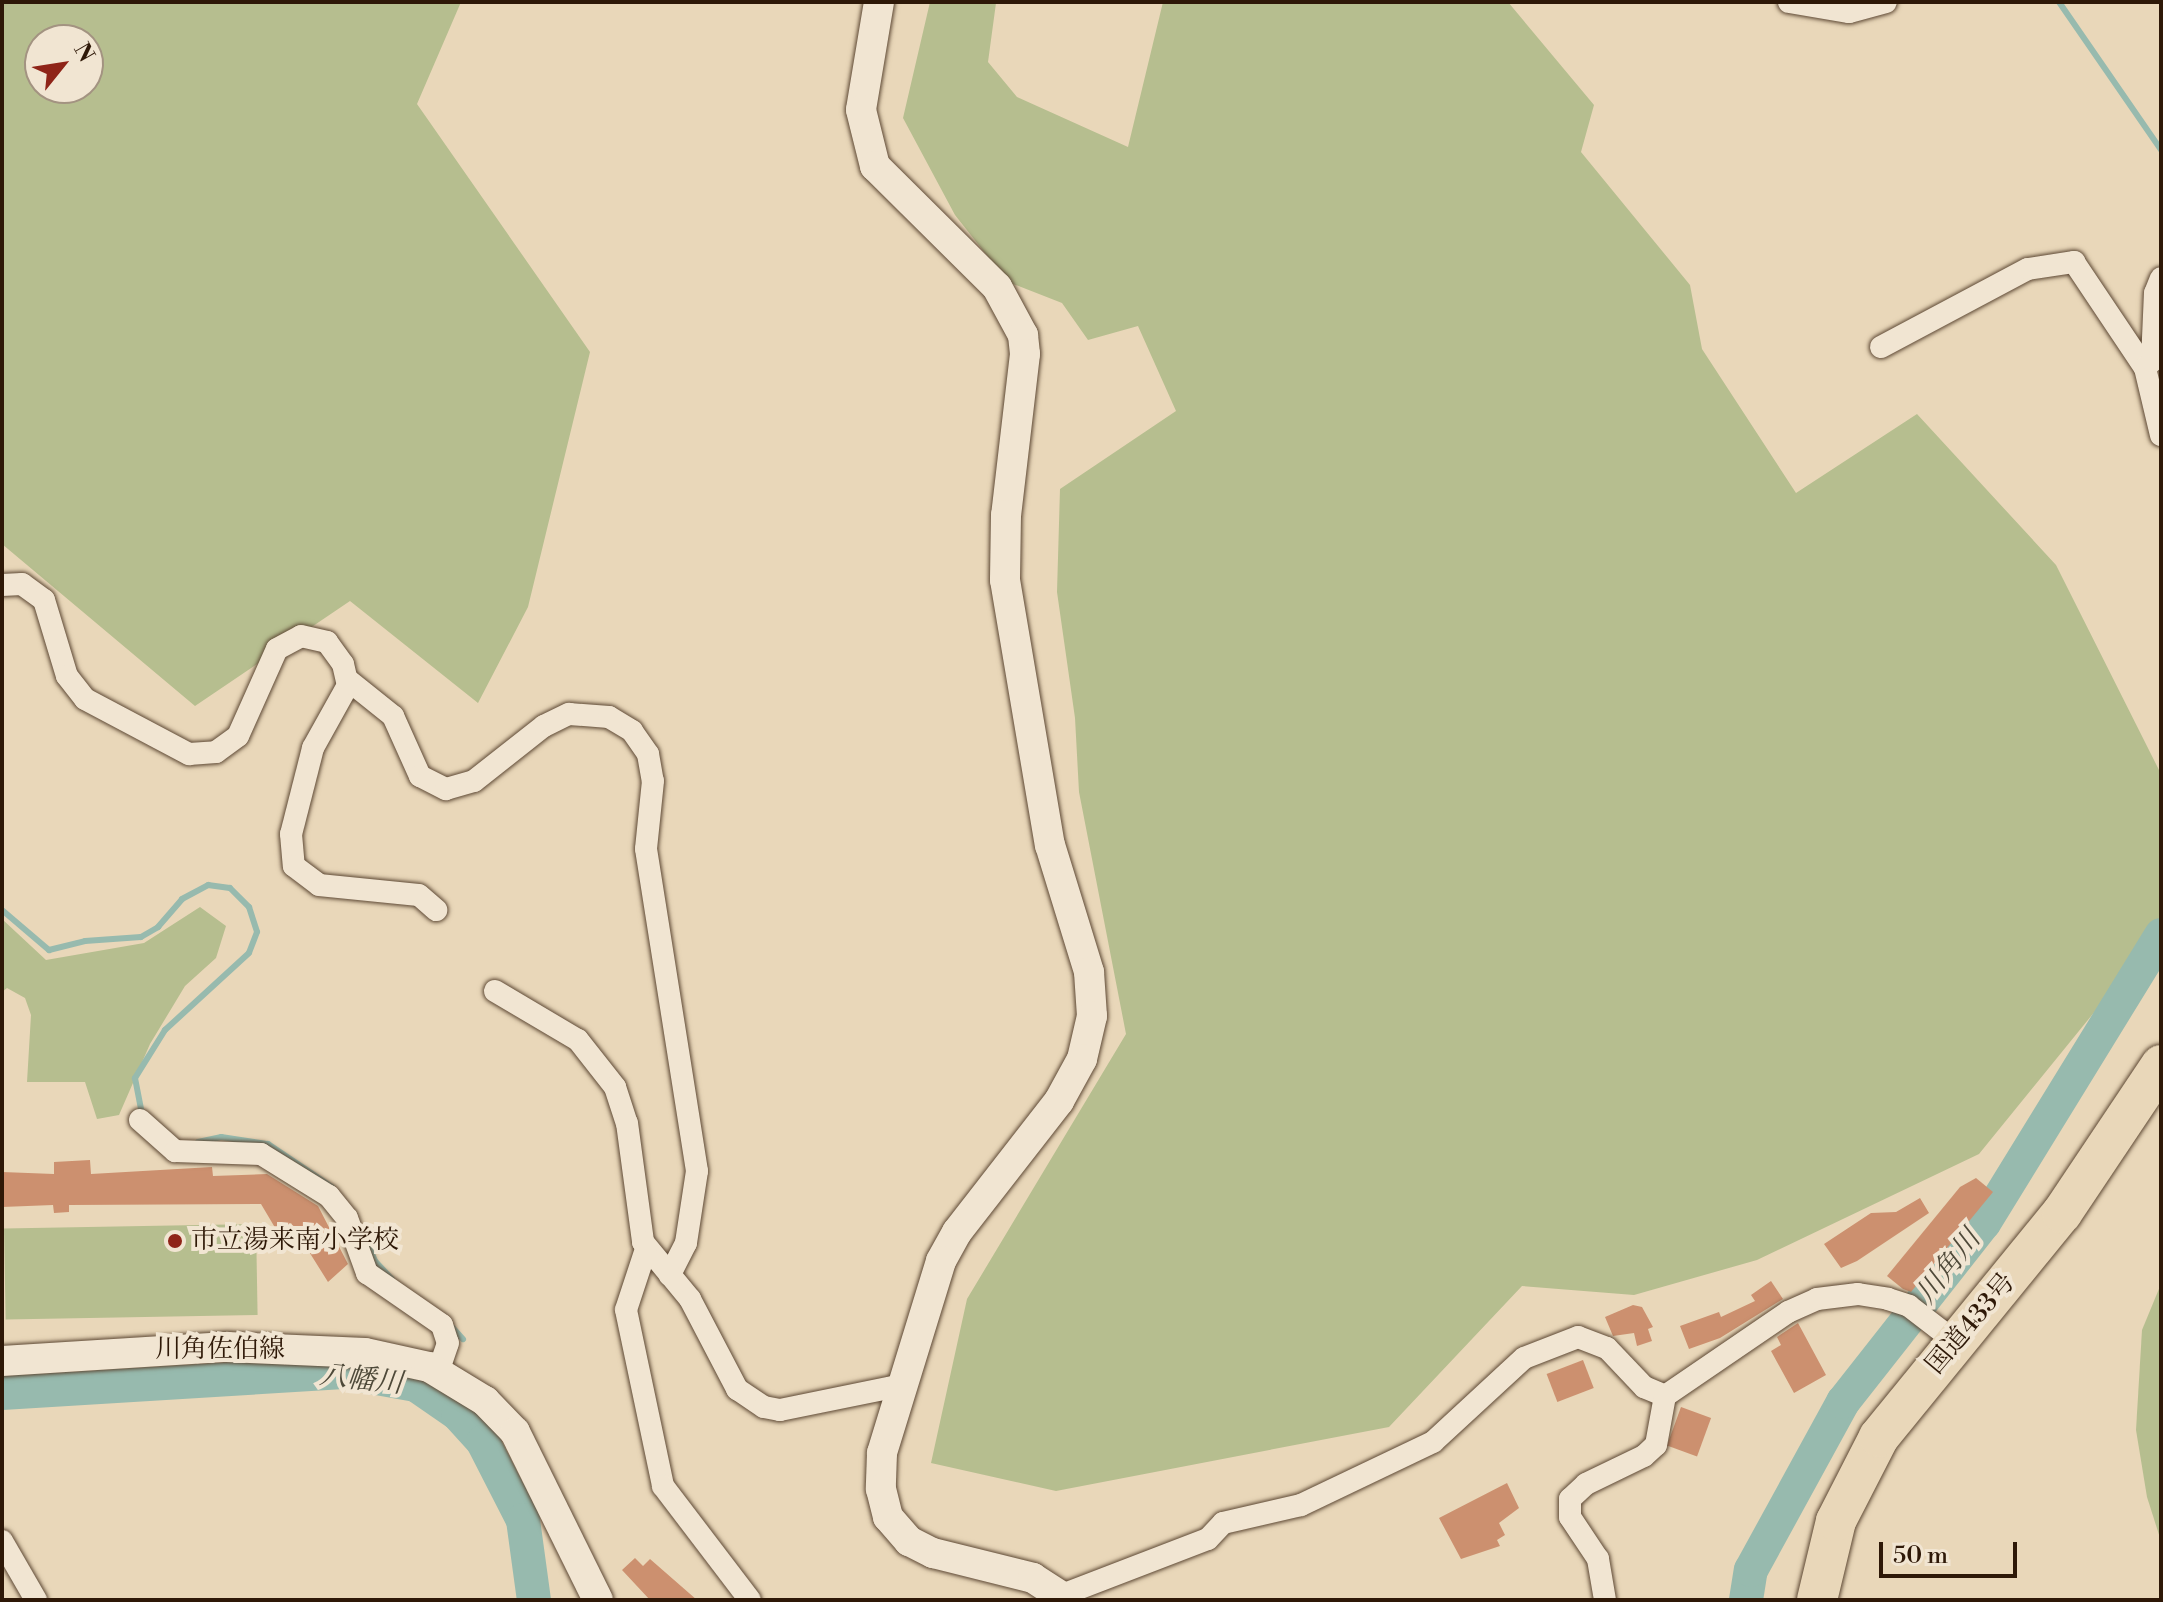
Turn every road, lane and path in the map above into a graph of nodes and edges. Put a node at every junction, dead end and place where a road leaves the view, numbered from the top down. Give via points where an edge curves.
1 (879, 2) edge
2 (1789, 2) edge
3 (1886, 2) edge
4 (2161, 278) edge
5 (1881, 347) dead end
6 (2153, 365) edge
7 (2161, 435) edge
8 (2, 585) edge
9 (348, 680) junction
10 (436, 910) dead end
11 (495, 991) dead end
12 (2161, 1065) edge
13 (140, 1120) dead end
14 (646, 1249) junction
15 (670, 1275) junction
16 (1956, 1342) junction
17 (2, 1361) edge
18 (438, 1372) junction
19 (903, 1385) junction
20 (1665, 1396) junction
21 (2, 1541) edge
22 (1054, 1598) edge
23 (36, 1600) edge
24 (598, 1600) edge
25 (750, 1600) edge
26 (1605, 1600) edge
27 (1817, 1600) edge

1 - 19 street via 861,110 870,155 895,188 1009,301 1023,335 1005,580 1050,845 1089,972 1092,1016 1082,1059 1059,1101 957,1232 941,1261
2 - 3 street via 1849,12
4 - 6 street via 2155,293
5 - 6 street via 2028,269 2074,262
6 - 7 street
8 - 9 street via 22,584 44,600 67,676 85,699 189,754 216,752 238,736 270,661 287,640 314,637 327,642
9 - 10 street via 313,748 291,834 294,866 319,885 419,895
9 - 15 street via 393,716 420,776 446,789 474,781 544,726 569,714 596,713 622,723 648,754 653,781 646,849 697,1171 686,1243
11 - 14 street via 578,1040 615,1087 627,1123
12 - 16 highway, 国道433号 via 2071,1201
13 - 18 street via 175,1151 261,1154 329,1196 347,1218 367,1273 442,1325 448,1343
14 - 15 street
14 - 25 street via 626,1310 663,1486
15 - 19 street via 690,1299 737,1389 764,1407 796,1409
16 - 20 street via 1909,1306 1888,1299 1858,1294 1817,1299 1788,1312
16 - 27 highway, 国道433号 via 1862,1464 1836,1521
17 - 18 street, 川角佐伯線 via 235,1347 386,1356
18 - 24 street, 川角佐伯線 via 485,1401 515,1432
19 - 22 street via 882,1453 881,1489 888,1517 909,1541 933,1553 1033,1578
20 - 22 street via 1644,1387 1607,1348 1578,1337 1524,1358 1433,1442 1301,1505 1223,1523 1208,1539
20 - 26 street via 1656,1445 1586,1484 1570,1499 1570,1517 1598,1559
21 - 23 street

